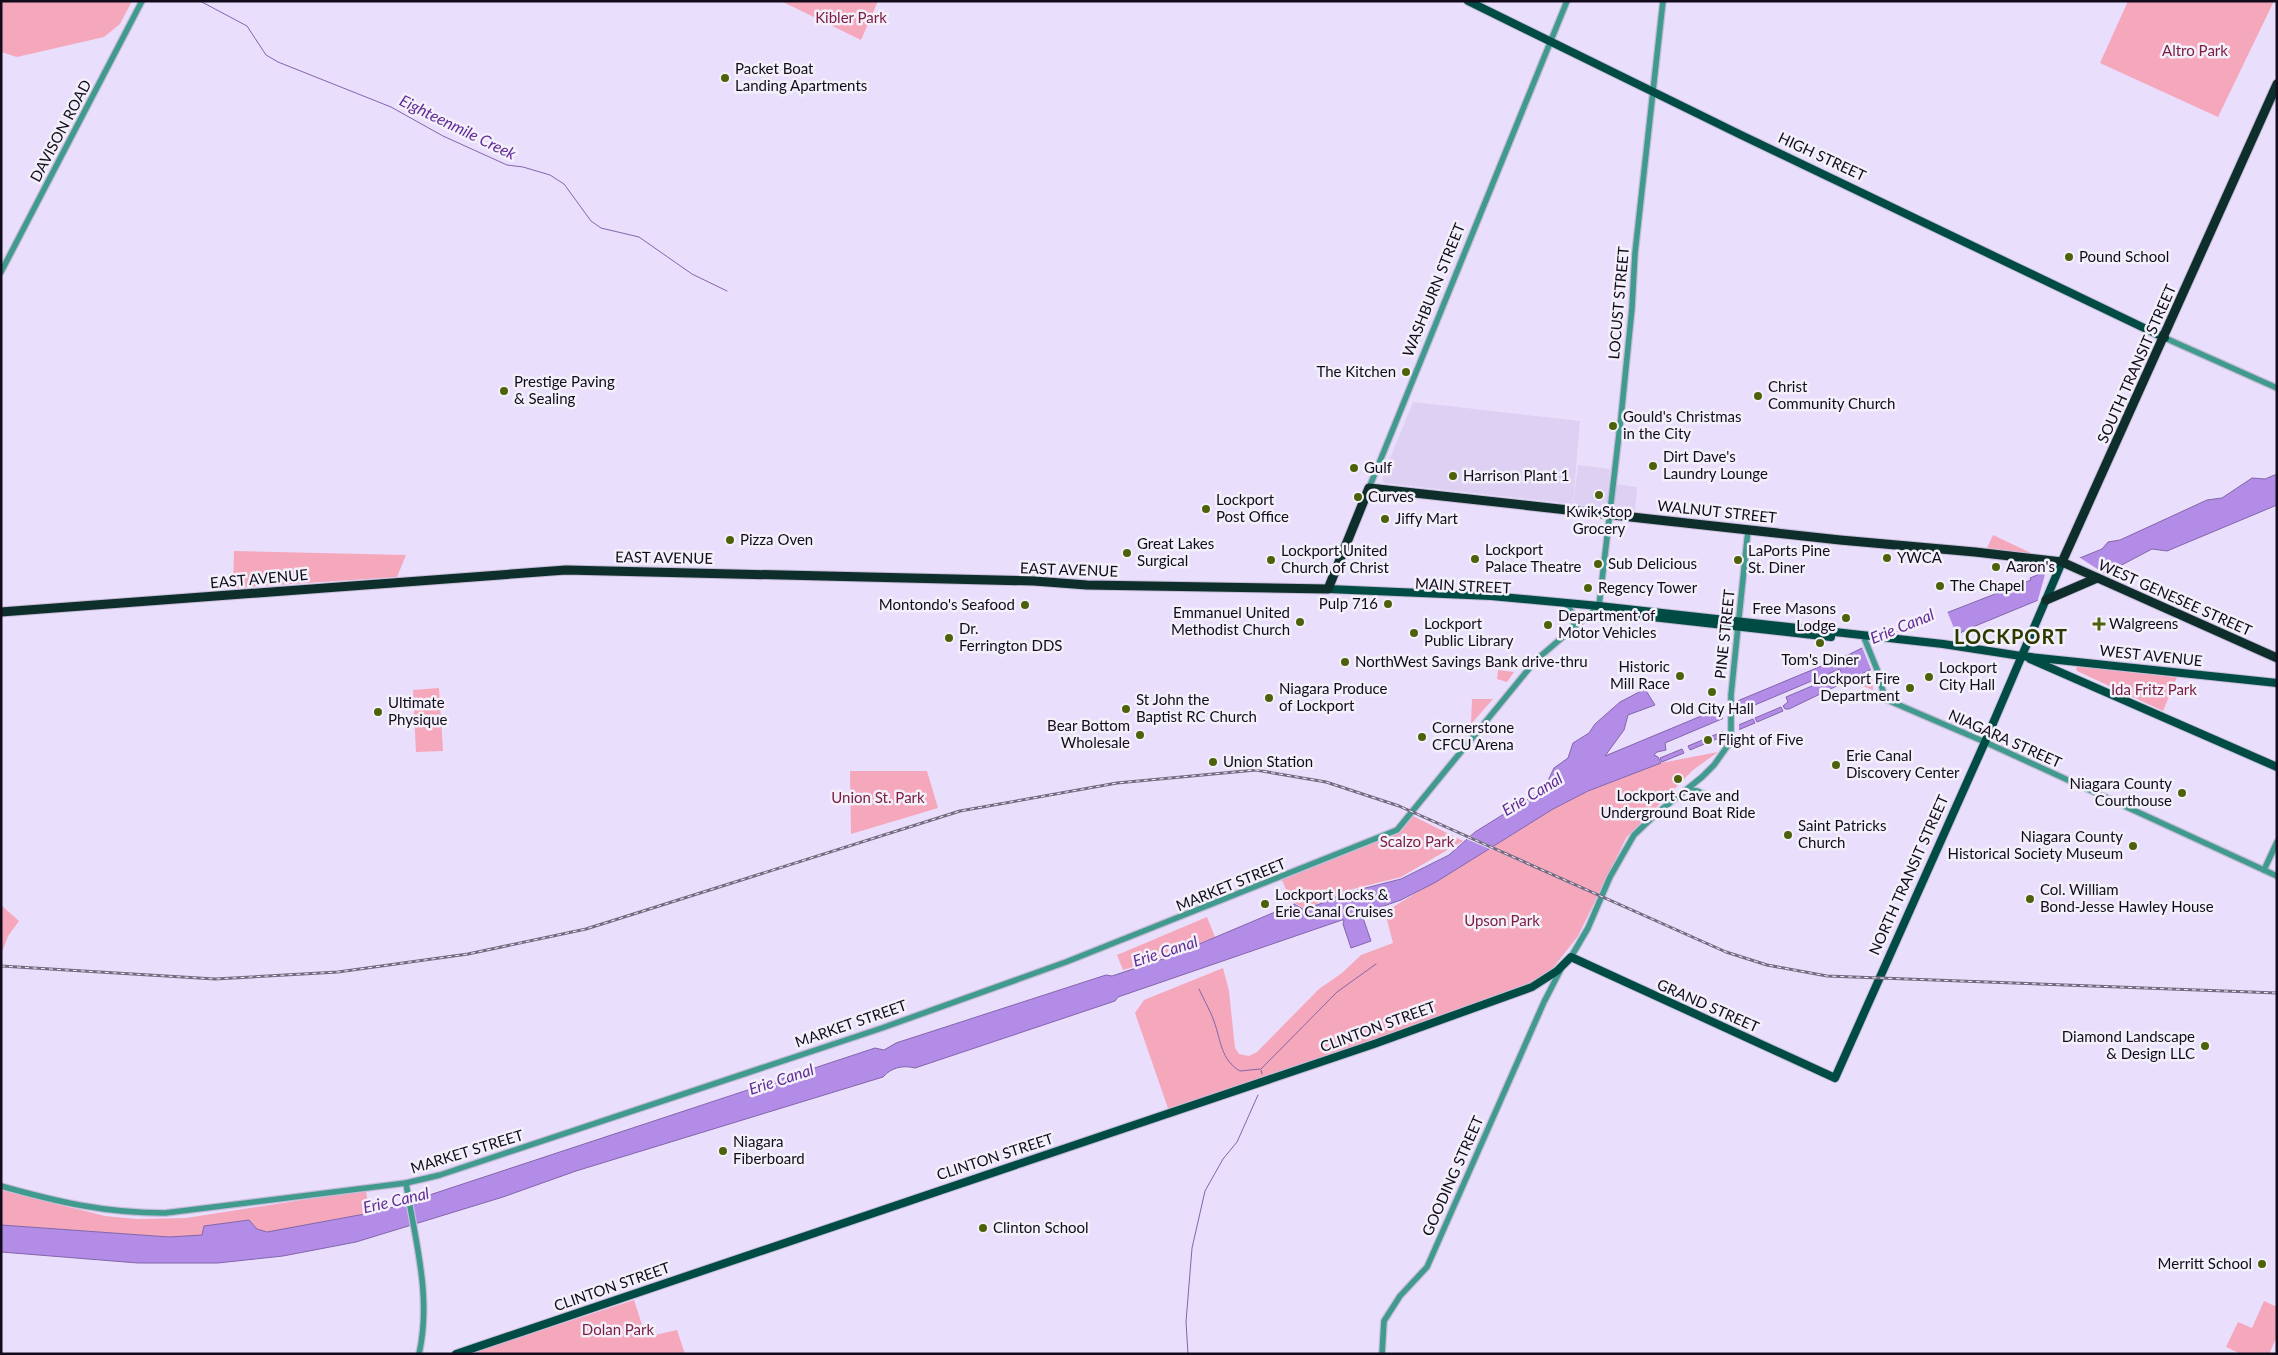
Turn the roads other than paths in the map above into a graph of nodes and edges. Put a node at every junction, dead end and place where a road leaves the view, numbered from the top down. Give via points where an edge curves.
1 (142, 1) edge
2 (1468, 1) edge
3 (1567, 1) edge
4 (1663, 1) edge
5 (1550, 42) junction
6 (2277, 84) edge
7 (1652, 92) junction
8 (1, 272) edge
9 (2164, 338) junction
10 (2277, 388) edge
11 (1369, 488) junction
12 (1610, 514) junction
13 (1748, 530) junction
14 (2063, 563) junction
15 (2101, 580) junction
16 (1328, 589) junction
17 (2044, 603) junction
18 (1568, 605) junction
19 (1597, 608) junction
20 (1, 612) edge
21 (1739, 625) junction
22 (1573, 629) junction
23 (1867, 640) junction
24 (1939, 646) junction
25 (2022, 656) junction
26 (2277, 658) edge
27 (2277, 683) edge
28 (1731, 741) joint
29 (1985, 742) junction
30 (2277, 767) edge
31 (1688, 790) junction
32 (1708, 796) dead end
33 (2277, 842) edge
34 (2264, 870) junction
35 (2277, 876) edge
36 (1571, 957) junction
37 (1564, 966) junction
38 (1541, 982) junction
39 (1544, 1002) junction
40 (1835, 1078) joint
41 (406, 1183) junction
42 (1, 1186) edge
43 (419, 1354) edge
44 (456, 1354) edge
45 (1382, 1354) edge

1 - 8 street, DAVISON ROAD
2 - 5 main road, HIGH STREET
3 - 5 street, WASHBURN STREET
4 - 7 street, LOCUST STREET
5 - 7 main road, HIGH STREET
5 - 11 street, WASHBURN STREET
6 - 9 highway, SOUTH TRANSIT STREET
7 - 9 main road, HIGH STREET
7 - 12 street, LOCUST STREET
9 - 10 street
9 - 14 highway, SOUTH TRANSIT STREET
11 - 12 highway, WALNUT STREET
11 - 16 highway, WASHBURN STREET
12 - 13 highway, WALNUT STREET
12 - 19 street, LOCUST STREET
13 - 14 highway, WALNUT STREET
13 - 21 street, PINE STREET
14 - 15 highway, WEST GENESEE STREET
14 - 17 main road, SOUTH TRANSIT STREET
15 - 17 highway
15 - 26 highway, WEST GENESEE STREET
16 - 18 main road, MAIN STREET via 1491,596
16 - 20 highway, EAST AVENUE via 566,570
17 - 25 main road, SOUTH TRANSIT STREET
18 - 19 main road, MAIN STREET
18 - 22 street via 1575,616
19 - 21 main road, MAIN STREET
19 - 22 street, MARKET STREET
21 - 23 main road, MAIN STREET
21 - 28 street, PINE STREET via 1731,695
22 - 41 street, MARKET STREET via 1536,660 1397,830 1047,969 764,1067 440,1175
23 - 24 main road, MAIN STREET
23 - 24 main road, MAIN STREET via 1882,638
23 - 29 street, NIAGARA STREET via 1885,699
24 - 25 main road, MAIN STREET
25 - 27 main road, WEST AVENUE
25 - 29 main road, NORTH TRANSIT STREET
25 - 30 main road
28 - 31 street, GOODING STREET via 1714,765
29 - 34 street, NIAGARA STREET
29 - 40 main road, NORTH TRANSIT STREET
31 - 32 street
31 - 36 street, GOODING STREET via 1634,835
33 - 34 street
34 - 35 street, NIAGARA STREET
36 - 37 main road, GOODING STREET
36 - 40 main road, GRAND STREET
37 - 38 main road, GOODING STREET
37 - 39 street, GOODING STREET
38 - 39 street via 1547,987
38 - 44 main road, CLINTON STREET via 1246,1089
39 - 45 street, GOODING STREET via 1427,1267 1400,1296 1384,1321
41 - 42 street, MARKET STREET via 146,1213 90,1208
41 - 43 street via 425,1311

